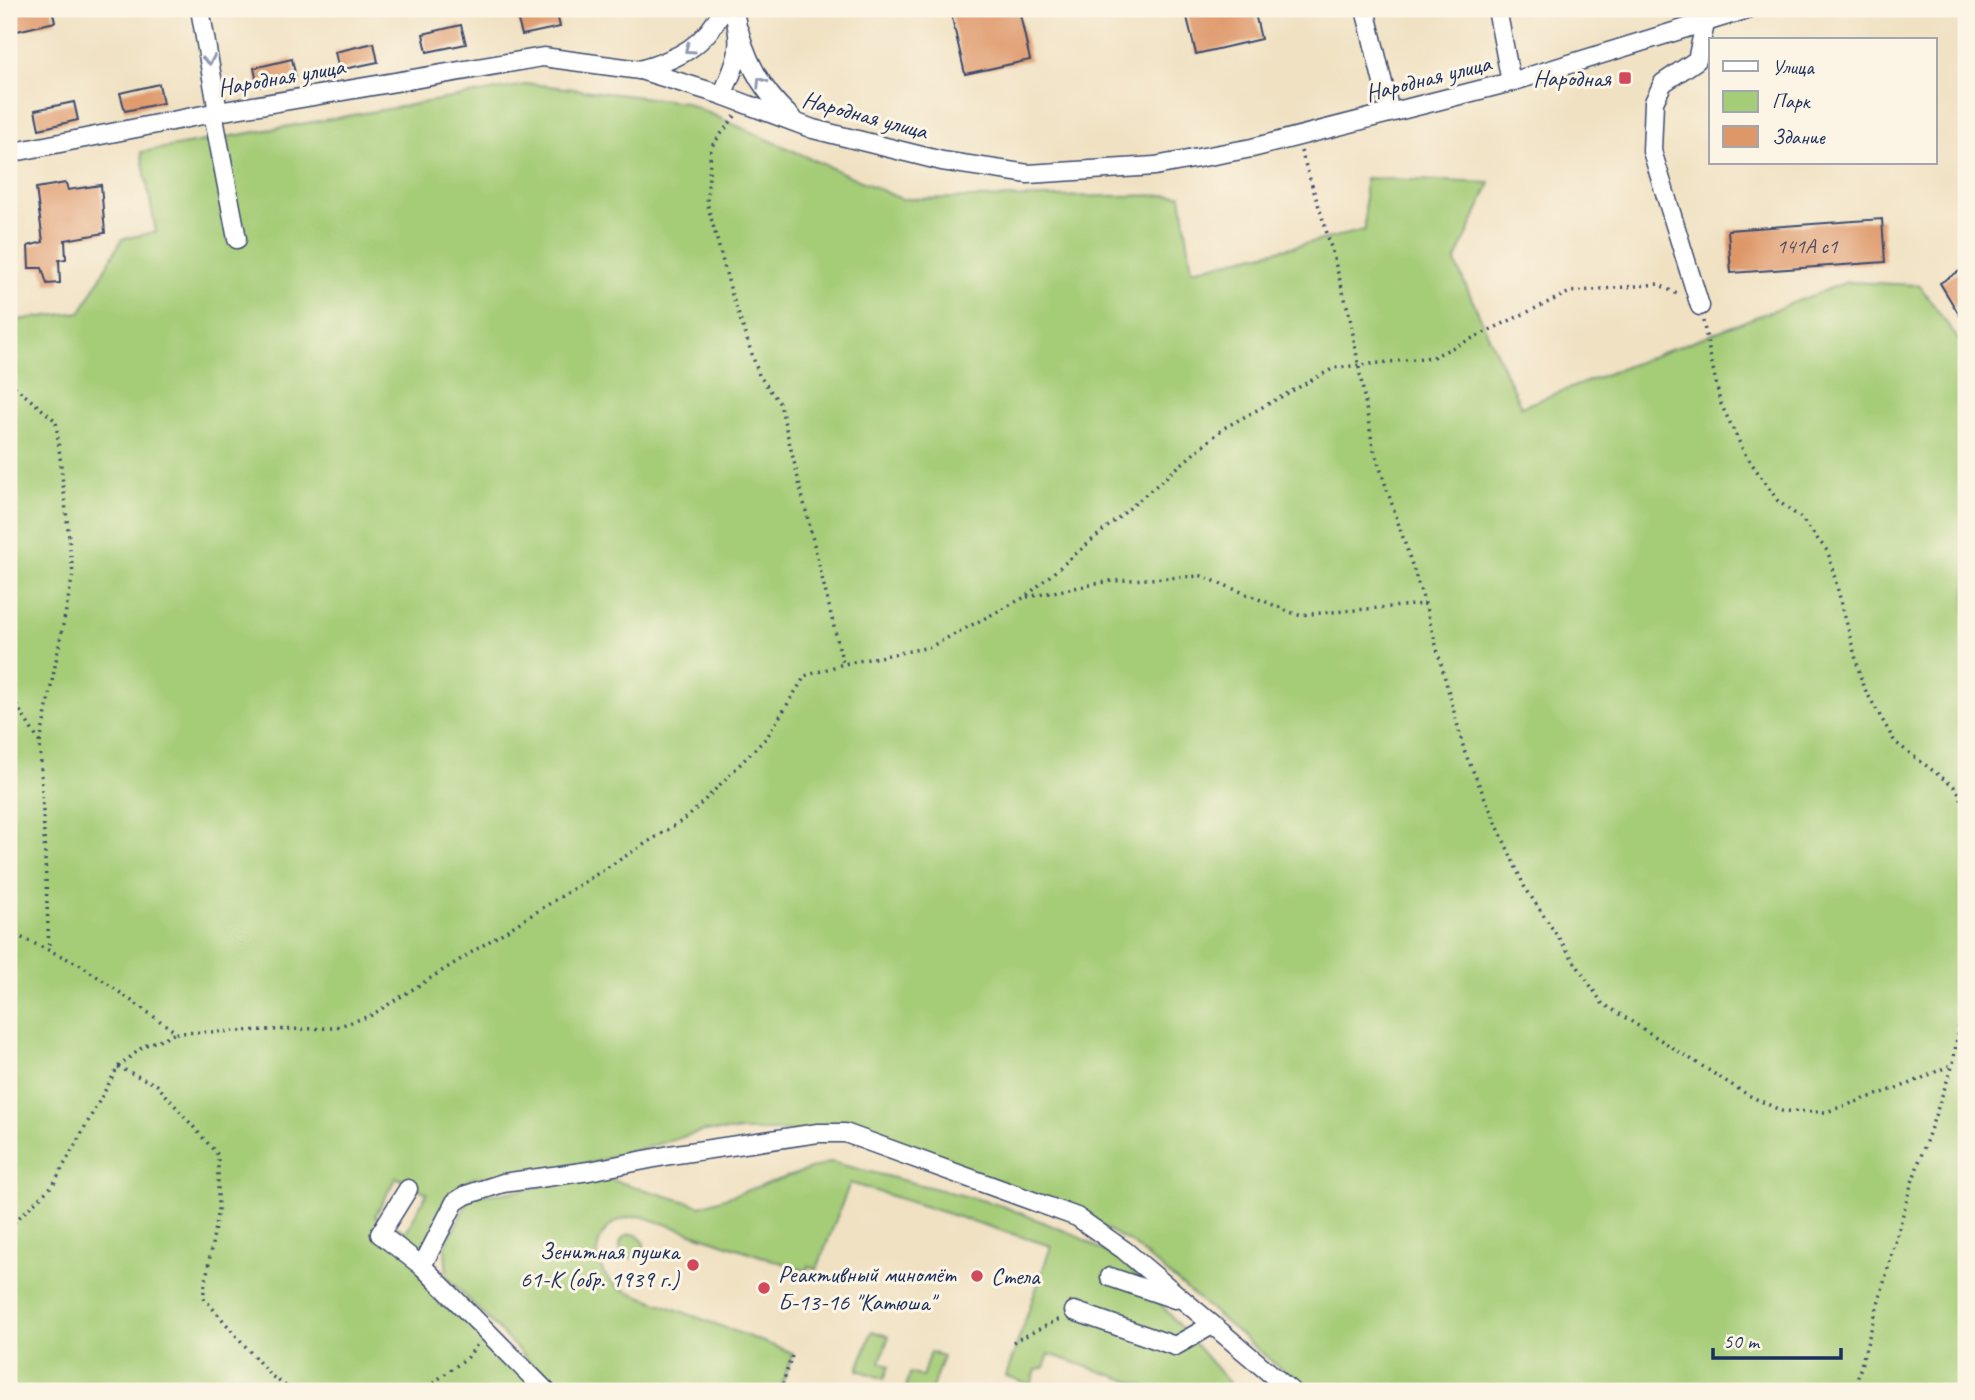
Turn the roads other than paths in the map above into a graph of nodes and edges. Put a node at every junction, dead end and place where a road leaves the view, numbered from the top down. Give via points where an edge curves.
1 (200, 9) edge
2 (723, 9) edge
3 (733, 9) edge
4 (1365, 9) edge
5 (1497, 9) edge
6 (1748, 9) edge
7 (1704, 16) edge
8 (739, 31) junction
9 (640, 70) junction
10 (1511, 82) junction
11 (722, 95) junction
12 (1390, 112) junction
13 (216, 113) junction
14 (799, 124) junction
15 (9, 153) edge
16 (237, 239) dead end
17 (1700, 306) road end
18 (408, 1189) dead end
19 (422, 1266) junction
20 (1110, 1277) dead end
21 (1185, 1303) junction
22 (1074, 1311) road end
23 (1212, 1325) junction
24 (546, 1391) edge
25 (1291, 1391) edge

1 -> 13 street
2 -> 9 street via 695,45 670,62
3 - 8 street
4 - 12 street
5 - 10 street
6 - 7 street, Народная улица
7 - 10 street, Народная улица
7 - 17 street via 1698,60 1663,83 1654,102 1653,139
8 - 11 street via 739,54
14 -> 8 street via 760,82
9 - 11 street, Народная улица
9 - 13 street, Народная улица via 543,57
10 - 12 street, Народная улица
11 - 14 street, Народная улица
12 - 14 street, Народная улица via 1252,148 1155,166 1028,174 859,143
13 - 15 street, Народная улица
13 - 16 street
18 - 19 street via 380,1234
19 - 21 street via 455,1202 503,1183 818,1133 845,1133 1077,1217
19 - 24 street
20 - 21 street
21 - 23 street
22 - 23 street via 1175,1346
23 - 25 street

